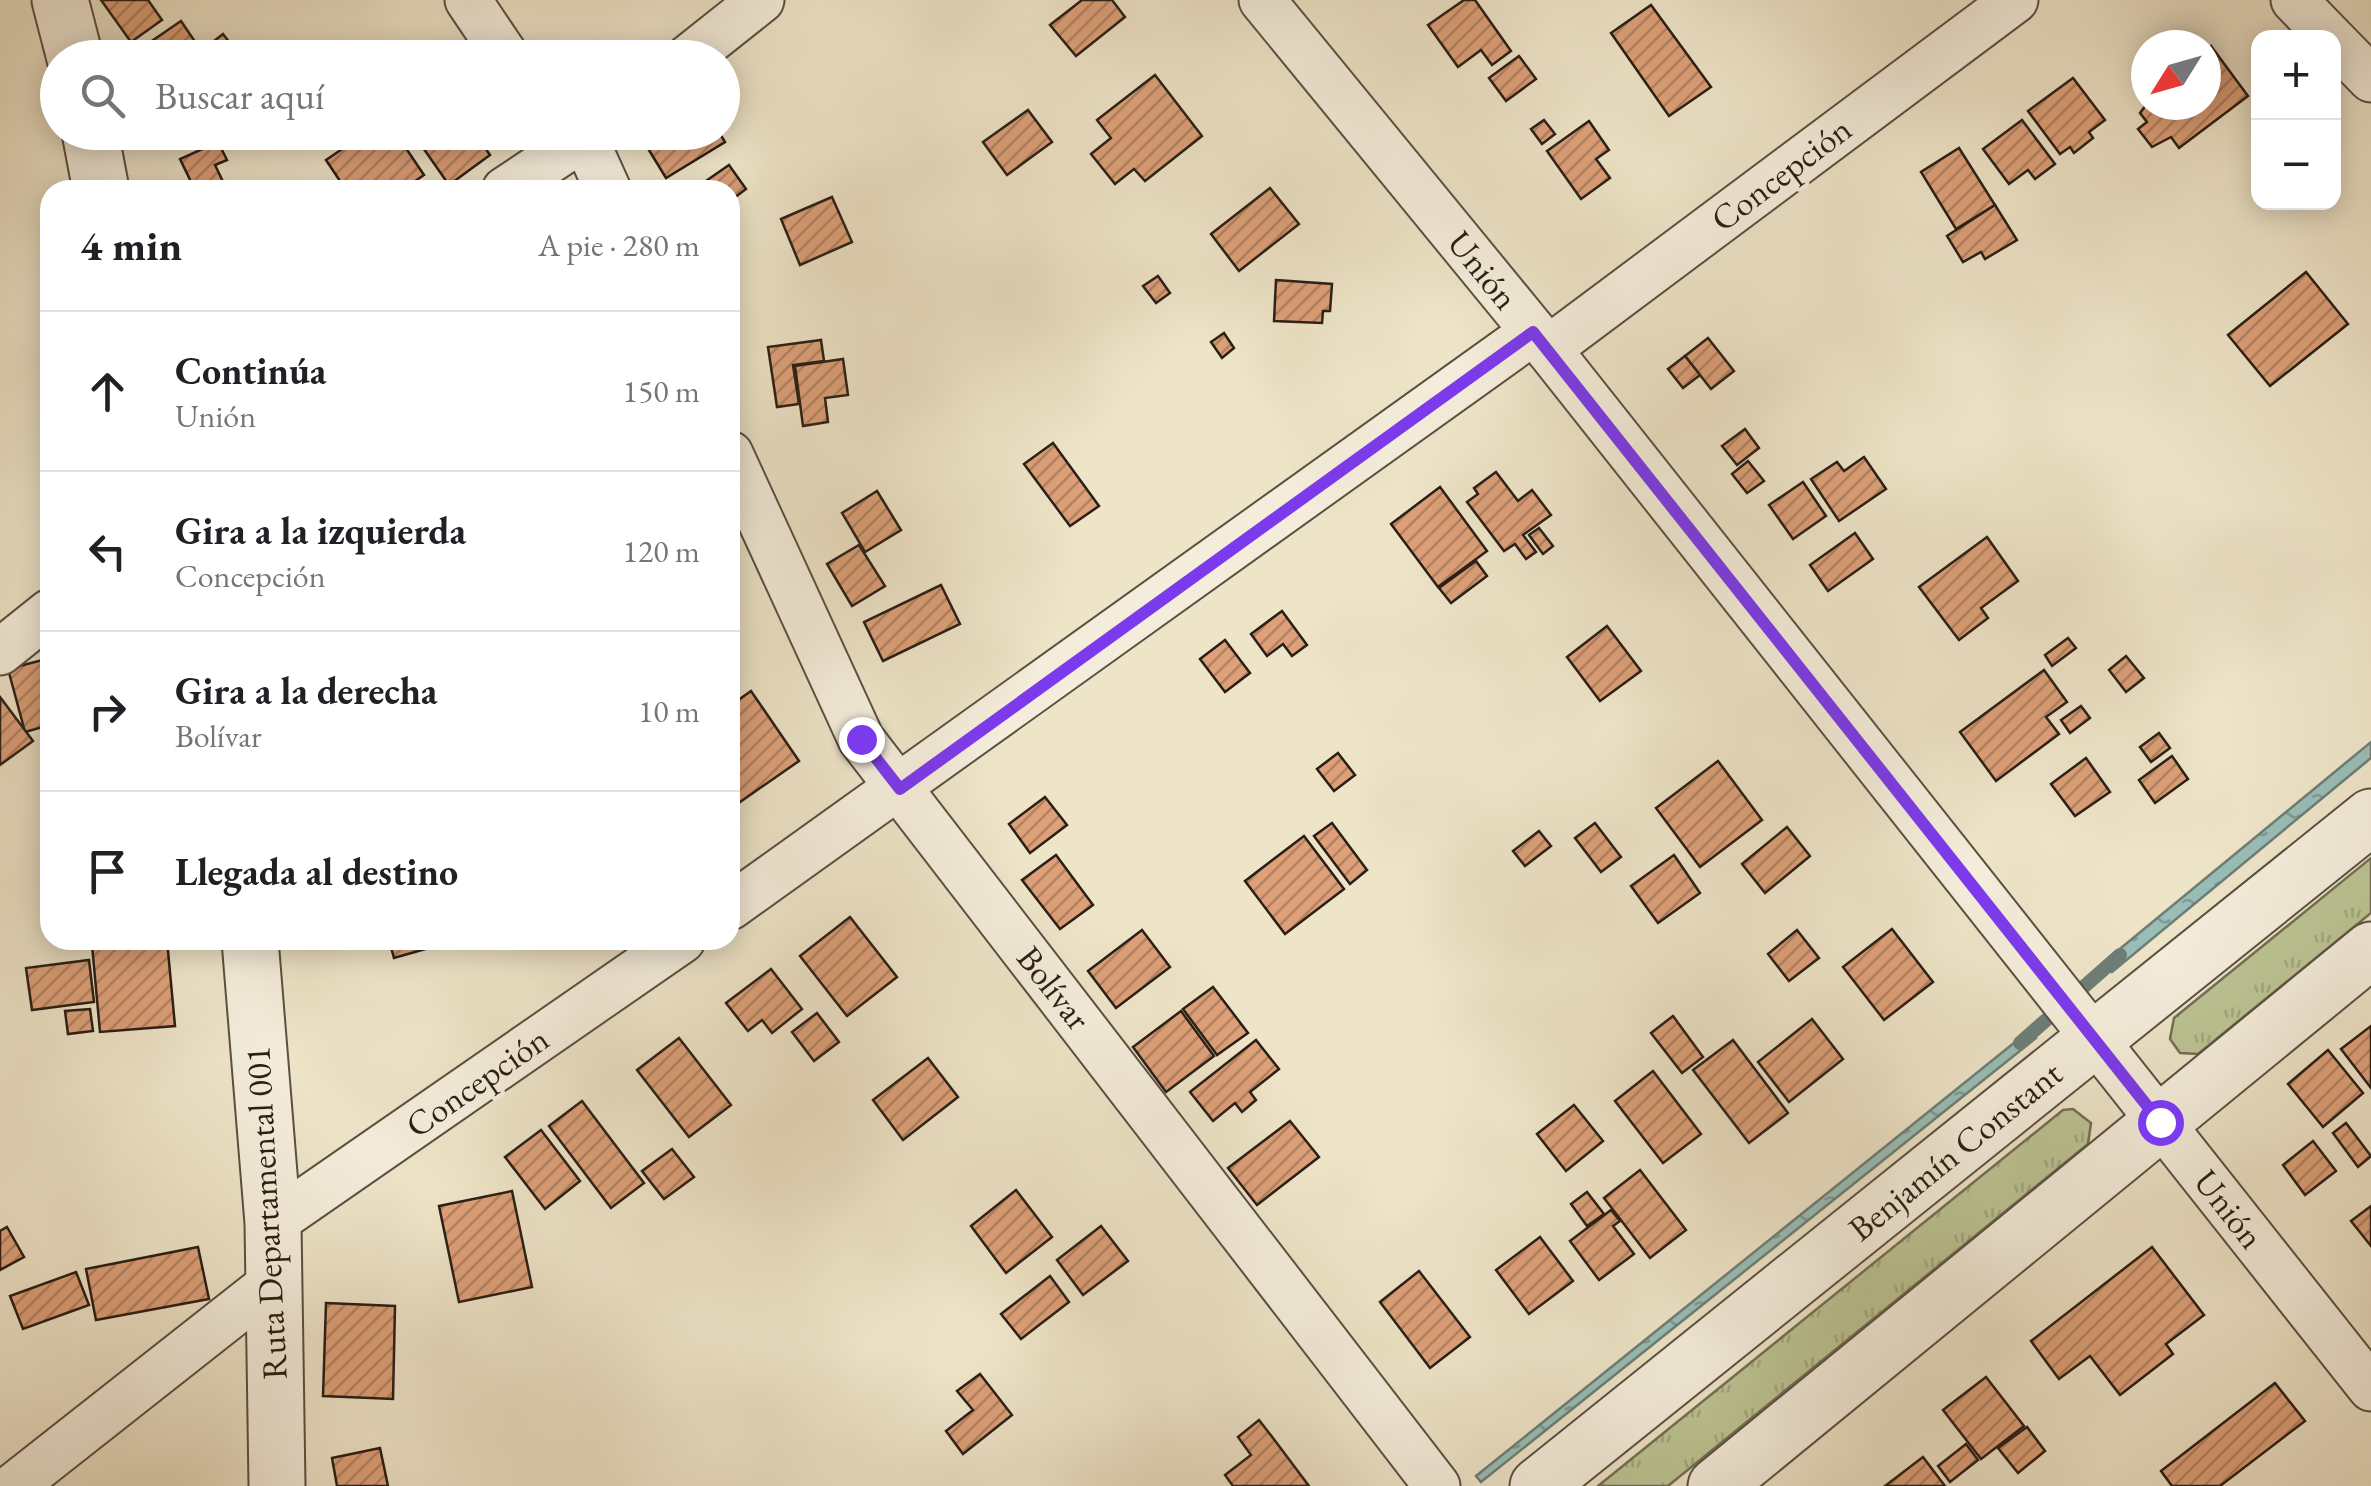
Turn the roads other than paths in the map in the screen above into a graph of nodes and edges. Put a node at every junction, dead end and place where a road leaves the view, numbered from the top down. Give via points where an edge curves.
1 (60, 0) edge
2 (468, 0) edge
3 (762, 0) edge
4 (1262, 0) edge
5 (2014, 0) edge
6 (2294, 0) edge
7 (2323, 30) edge
8 (70, 40) edge
9 (495, 40) edge
10 (711, 40) edge
11 (2341, 48) edge
12 (2371, 80) edge
13 (93, 150) edge
14 (561, 150) edge
15 (583, 150) edge
16 (99, 180) edge
17 (519, 180) edge
18 (602, 180) edge
19 (1541, 340) junction
20 (740, 476) edge
21 (40, 620) edge
22 (0, 652) edge
23 (900, 789) junction
24 (2371, 817) edge
25 (740, 899) edge
26 (251, 950) edge
27 (668, 950) edge
28 (2371, 950) edge
29 (2075, 1015) junction
30 (2160, 1122) junction
31 (273, 1223) junction
32 (272, 1282) junction
33 (2371, 1388) edge
34 (14, 1486) edge
35 (277, 1486) edge
36 (1437, 1486) edge
37 (1538, 1486) edge
38 (1716, 1486) edge

1 - 8 street
2 - 9 street
3 - 10 street
4 - 19 street, Unión
5 - 19 street, Concepción
6 - 7 street
11 - 12 street
13 - 16 street
14 - 17 street
15 - 18 street
19 - 23 street, Concepción
19 - 29 street, Unión
20 - 23 street, Bolívar via 861,739
21 - 22 street
23 - 25 street, Concepción
23 - 36 street, Bolívar
24 - 29 street, Benjamín Constant
26 - 31 street, Ruta Departamental 001
27 - 31 street, Concepción
28 - 30 street
29 - 30 street, Unión
29 - 37 street, Benjamín Constant
30 - 33 street, Unión
30 - 38 street
31 - 32 street, Ruta Departamental 001
32 - 34 street
32 - 35 street, Ruta Departamental 001

